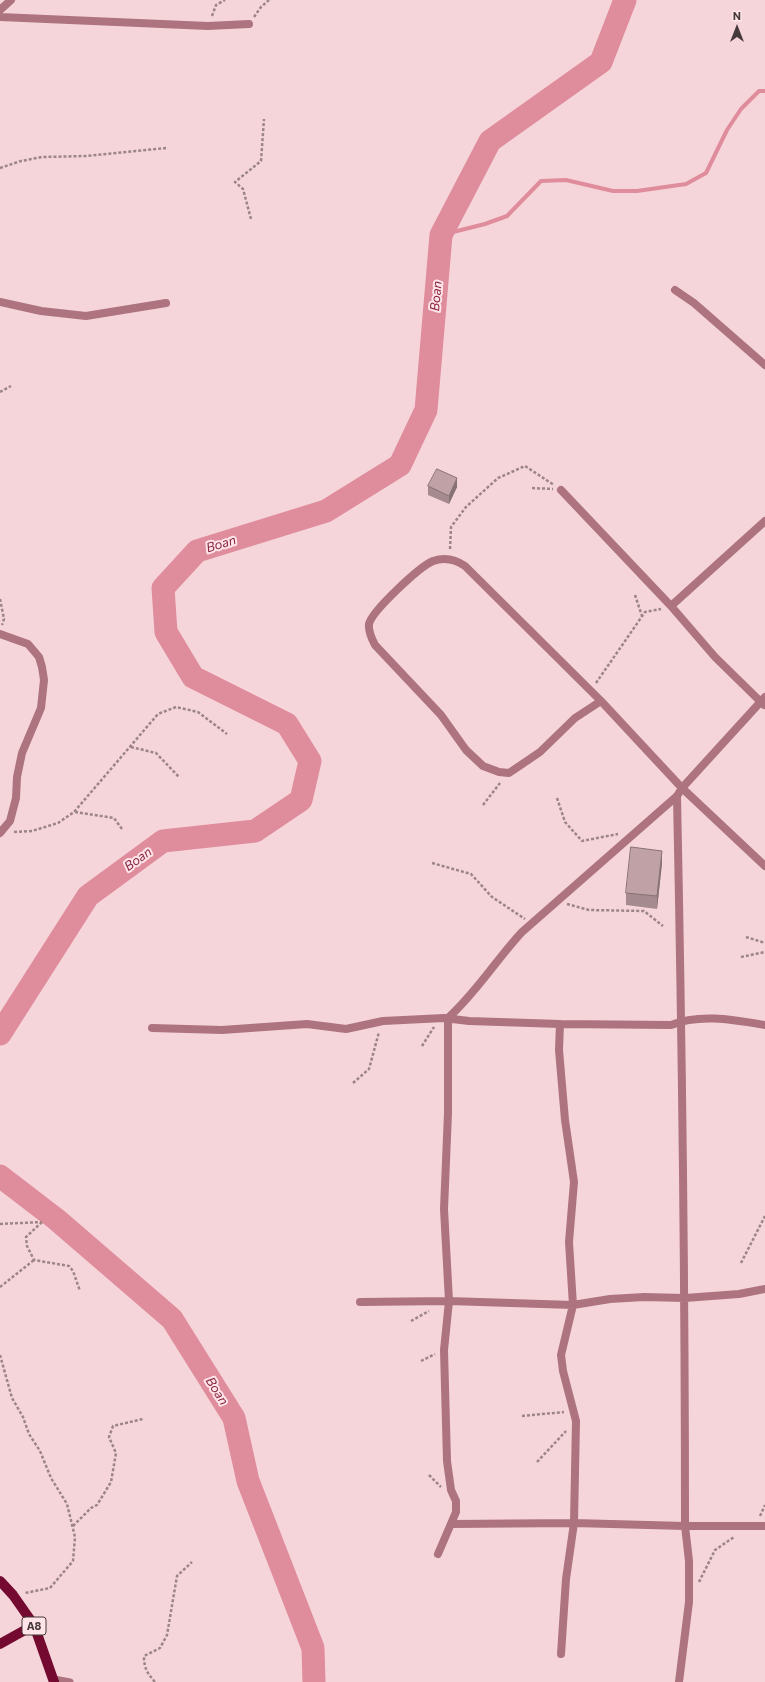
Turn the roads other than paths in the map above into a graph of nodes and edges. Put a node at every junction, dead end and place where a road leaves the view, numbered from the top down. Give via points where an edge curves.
1 (11, 0) edge
2 (0, 10) edge
3 (0, 17) edge
4 (249, 24) road end
5 (676, 290) dead end
6 (0, 302) edge
7 (166, 303) dead end
8 (765, 365) edge
9 (561, 490) road end
10 (765, 521) edge
11 (671, 606) junction
12 (1, 630) edge
13 (601, 701) junction
14 (764, 702) edge
15 (682, 788) junction
16 (676, 796) junction
17 (1, 833) edge
18 (765, 866) edge
19 (444, 1019) junction
20 (682, 1021) junction
21 (560, 1024) junction
22 (765, 1025) edge
23 (152, 1028) dead end
24 (765, 1289) edge
25 (685, 1298) junction
26 (449, 1301) junction
27 (360, 1302) dead end
28 (573, 1304) junction
29 (574, 1523) junction
30 (452, 1524) junction
31 (685, 1526) junction
32 (765, 1526) edge
33 (438, 1554) dead end
34 (0, 1581) edge
35 (34, 1625) junction
36 (0, 1644) edge
37 (561, 1654) dead end
38 (54, 1681) edge
39 (70, 1682) edge
40 (679, 1682) edge

1 - 2 street
3 - 4 street via 208,26
5 - 8 street
6 - 7 street via 41,311 86,316
9 - 11 street
10 - 11 street
11 - 14 street via 715,657
12 - 17 street via 28,644 39,657 44,680 41,708 22,753 10,821
13 - 13 street via 457,560 431,562 414,574 375,613 369,625 375,645 441,715 466,750 483,766 499,772 509,773 540,752 575,718
13 - 15 street
14 - 15 street
15 - 16 street
15 - 18 street
16 - 19 street via 532,923 504,951 463,1005
16 - 20 street
19 - 21 street
19 - 23 street via 382,1021 346,1030 307,1024 222,1030
19 - 26 street via 448,1113 444,1209
20 - 21 street via 671,1025
20 - 22 street via 714,1018
20 - 25 street
21 - 28 street via 565,1120 574,1182 570,1242
24 - 25 street via 739,1294
25 - 28 street via 630,1297
25 - 31 street
26 - 27 street
26 - 28 street
26 - 30 street via 444,1350 448,1461 451,1490 456,1500
28 - 29 street via 561,1355 576,1421
29 - 30 street
29 - 31 street
29 - 37 street via 566,1579
30 - 33 street
31 - 32 street
31 - 40 street via 689,1561 689,1602
34 - 35 main road, A8
35 - 36 main road
35 - 38 main road, A8
38 - 39 lane, A8

